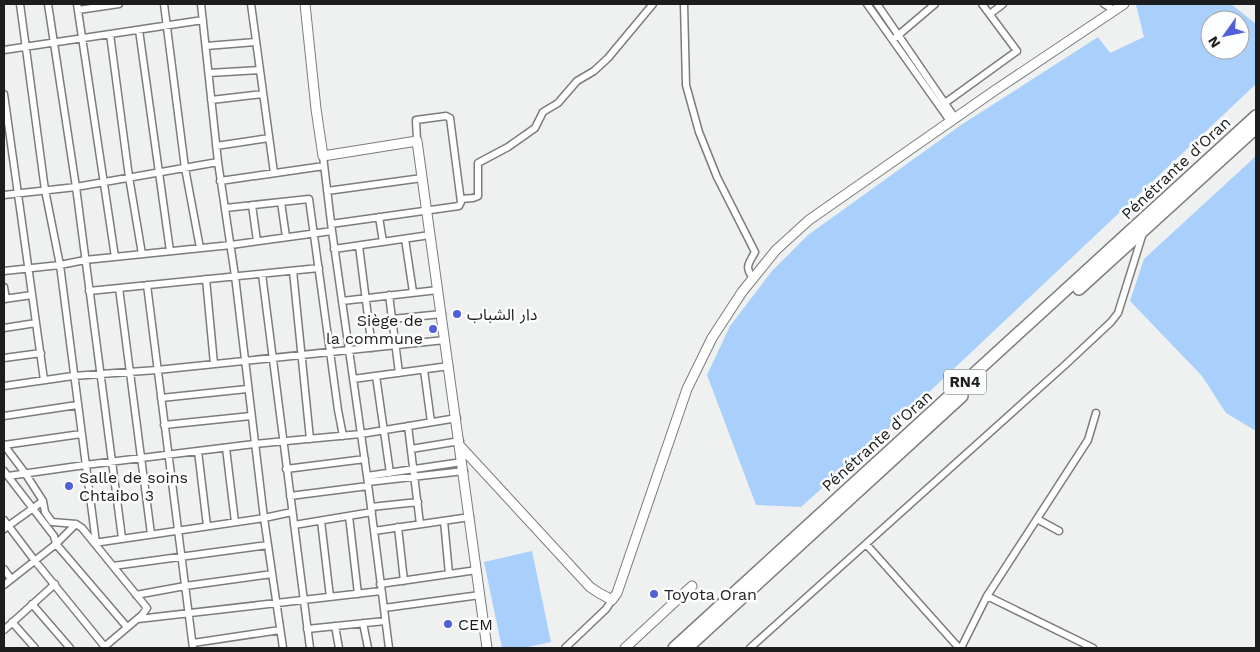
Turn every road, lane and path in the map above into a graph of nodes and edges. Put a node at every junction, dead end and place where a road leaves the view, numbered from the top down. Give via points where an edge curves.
1 (20, 4) edge
2 (48, 4) edge
3 (118, 4) edge
4 (164, 4) edge
5 (201, 4) edge
6 (251, 4) edge
7 (305, 4) edge
8 (653, 4) edge
9 (684, 4) edge
10 (867, 4) edge
11 (877, 4) edge
12 (935, 4) edge
13 (982, 4) edge
14 (1003, 4) edge
15 (1104, 4) edge
16 (1124, 4) edge
17 (77, 7) edge
18 (1113, 7) edge
19 (990, 14) junction
20 (203, 20) junction
21 (167, 26) junction
22 (138, 30) junction
23 (110, 34) junction
24 (899, 35) junction
25 (82, 38) junction
26 (892, 40) junction
27 (53, 42) junction
28 (256, 42) junction
29 (206, 46) junction
30 (25, 47) junction
31 (4, 50) edge
32 (260, 70) junction
33 (208, 72) junction
34 (4, 94) edge
35 (263, 94) junction
36 (211, 100) junction
37 (945, 103) junction
38 (5, 106) edge
39 (952, 120) junction
40 (1255, 120) edge
41 (269, 138) junction
42 (417, 141) junction
43 (216, 146) junction
44 (322, 156) junction
45 (218, 162) junction
46 (324, 166) junction
47 (185, 168) junction
48 (159, 172) junction
49 (274, 173) junction
50 (129, 178) junction
51 (422, 178) junction
52 (220, 181) junction
53 (104, 182) junction
54 (76, 186) junction
55 (45, 190) junction
56 (327, 191) junction
57 (18, 194) junction
58 (4, 195) edge
59 (460, 199) junction
60 (281, 202) junction
61 (252, 205) junction
62 (225, 208) junction
63 (427, 210) junction
64 (379, 217) junction
65 (331, 228) junction
66 (1143, 231) junction
67 (314, 233) junction
68 (430, 235) junction
69 (286, 237) junction
70 (405, 239) junction
71 (257, 241) junction
72 (383, 242) junction
73 (230, 245) junction
74 (359, 246) junction
75 (200, 248) junction
76 (334, 249) junction
77 (170, 251) junction
78 (142, 254) junction
79 (115, 257) junction
80 (85, 260) junction
81 (60, 265) junction
82 (28, 268) junction
83 (319, 268) junction
84 (4, 271) edge
85 (293, 271) junction
86 (262, 274) junction
87 (235, 276) junction
88 (753, 278) junction
89 (206, 279) junction
90 (147, 285) junction
91 (4, 287) edge
92 (119, 288) junction
93 (438, 290) junction
94 (89, 291) junction
95 (414, 292) junction
96 (32, 294) junction
97 (389, 295) junction
98 (366, 298) junction
99 (5, 299) edge
100 (342, 301) junction
101 (442, 314) junction
102 (392, 319) junction
103 (36, 323) junction
104 (4, 328) edge
105 (445, 340) junction
106 (396, 345) junction
107 (372, 348) junction
108 (349, 350) junction
109 (330, 352) junction
110 (40, 353) junction
111 (301, 355) junction
112 (4, 358) edge
113 (272, 358) junction
114 (244, 361) junction
115 (214, 364) junction
116 (449, 366) junction
117 (157, 370) junction
118 (424, 370) junction
119 (129, 372) junction
120 (399, 373) junction
121 (101, 374) junction
122 (74, 376) junction
123 (376, 376) junction
124 (353, 379) junction
125 (44, 380) junction
126 (4, 386) edge
127 (247, 389) junction
128 (160, 398) junction
129 (77, 405) junction
130 (1096, 413) dead end
131 (4, 416) edge
132 (251, 416) junction
133 (456, 418) junction
134 (432, 422) junction
135 (164, 426) junction
136 (408, 426) junction
137 (384, 430) junction
138 (81, 434) junction
139 (361, 434) junction
140 (343, 436) junction
141 (310, 439) junction
142 (283, 442) junction
143 (460, 443) junction
144 (254, 444) junction
145 (4, 445) edge
146 (226, 448) junction
147 (411, 449) junction
148 (198, 451) junction
149 (168, 455) junction
150 (141, 459) junction
151 (365, 459) junction
152 (112, 462) junction
153 (85, 464) junction
154 (463, 466) junction
155 (286, 469) junction
156 (25, 473) junction
157 (390, 473) junction
158 (414, 473) junction
159 (6, 474) edge
160 (368, 481) junction
161 (290, 496) junction
162 (43, 501) junction
163 (418, 502) junction
164 (32, 508) junction
165 (371, 510) junction
166 (292, 512) junction
167 (349, 516) junction
168 (470, 517) junction
169 (264, 518) junction
170 (1037, 519) junction
171 (321, 521) junction
172 (444, 521) junction
173 (235, 522) junction
174 (5, 524) edge
175 (76, 524) junction
176 (420, 524) junction
177 (294, 525) junction
178 (207, 526) junction
179 (398, 527) junction
180 (178, 530) junction
181 (374, 531) junction
182 (1059, 531) dead end
183 (151, 534) junction
184 (122, 538) junction
185 (95, 543) junction
186 (56, 544) junction
187 (866, 544) junction
188 (268, 545) junction
189 (181, 556) junction
190 (35, 561) junction
191 (113, 566) junction
192 (4, 569) edge
193 (477, 570) junction
194 (272, 574) junction
195 (449, 574) junction
196 (11, 579) junction
197 (404, 581) junction
198 (54, 584) junction
199 (4, 585) edge
200 (185, 586) junction
201 (692, 586) dead end
202 (381, 588) junction
203 (358, 594) junction
204 (136, 595) junction
205 (480, 595) junction
206 (987, 596) junction
207 (330, 597) junction
208 (303, 600) junction
209 (612, 600) junction
210 (276, 603) junction
211 (32, 604) junction
212 (384, 608) junction
213 (190, 613) junction
214 (137, 619) junction
215 (385, 621) junction
216 (12, 622) junction
217 (363, 623) junction
218 (335, 626) junction
219 (128, 627) junction
220 (307, 629) junction
221 (4, 630) edge
222 (280, 630) junction
223 (193, 646) edge
224 (104, 647) edge
225 (35, 648) edge
226 (70, 648) edge
227 (283, 648) edge
228 (310, 648) edge
229 (339, 648) edge
230 (368, 648) edge
231 (389, 648) edge
232 (487, 648) edge
233 (565, 648) edge
234 (625, 648) edge
235 (674, 648) edge
236 (687, 648) edge
237 (750, 648) edge
238 (960, 648) edge
239 (1093, 648) edge

1 - 30 street
2 - 27 street
3 - 17 street
4 - 21 street
5 - 20 street
6 - 28 street
7 - 44 street
8 - 59 street via 608,58 577,81 558,103 543,112 535,128 479,162 478,196
9 - 88 street via 686,85 699,132 717,177 755,252 748,266
10 - 26 street
11 - 24 street
12 - 24 street
13 - 19 street
14 - 19 street
15 - 18 street
16 - 18 street
17 - 25 street
18 - 39 street
19 - 37 street via 1017,51
20 - 21 street
20 - 29 street
21 - 22 street
21 - 47 street
22 - 23 street
22 - 48 street
23 - 25 street
23 - 50 street
24 - 26 street
24 - 37 street
25 - 27 street
25 - 53 street
26 - 39 street
27 - 30 street
27 - 54 street
28 - 29 street
28 - 32 street
29 - 33 street
30 - 31 street
30 - 55 street
32 - 33 street
32 - 35 street
33 - 36 street
34 - 38 street
35 - 36 street
35 - 41 street
36 - 43 street
37 - 39 street
38 - 57 street
39 - 88 street via 809,220 776,250
40 - 66 highway, Pénétrante d'Oran / RN4
40 - 235 highway, Pénétrante d'Oran / RN4
41 - 43 street
41 - 49 street
42 - 44 street
42 - 51 street
42 - 59 street via 416,120 450,118
43 - 45 street
44 - 46 street
45 - 47 street
45 - 52 street
46 - 49 street
46 - 56 street
47 - 48 street
47 - 75 street
48 - 50 street
48 - 77 street
49 - 52 street
50 - 53 street
50 - 78 street
51 - 56 street
51 - 63 street
52 - 62 street
53 - 54 street
53 - 79 street
54 - 55 street
54 - 80 street
55 - 57 street
55 - 81 street
56 - 65 street
57 - 58 street
57 - 82 street
59 - 63 street via 456,207
60 - 61 street
60 - 67 street via 309,199
60 - 69 street
61 - 62 street
61 - 71 street
62 - 73 street
63 - 64 street
63 - 68 street
64 - 65 street
64 - 72 street
65 - 67 street
65 - 76 street
66 - 187 street via 1118,313 1111,322
66 - 236 highway, Pénétrante d'Oran / RN4
67 - 69 street
67 - 83 street
68 - 70 street
68 - 93 street
69 - 71 street
70 - 72 street
70 - 95 street
71 - 73 street
72 - 74 street
73 - 75 street
73 - 87 street
74 - 76 street
74 - 98 street
75 - 77 street
76 - 100 street
77 - 78 street
78 - 79 street
79 - 80 street
80 - 81 street
80 - 94 street
81 - 82 street
81 - 122 street
82 - 84 street
82 - 96 street
83 - 85 street
83 - 109 street
85 - 86 street
85 - 111 street
86 - 87 street
86 - 113 street
87 - 89 street
87 - 114 street
88 - 209 street via 712,338 688,389
89 - 90 street
89 - 115 street
90 - 92 street
90 - 117 street
91 - 99 street
92 - 94 street
92 - 119 street
93 - 95 street
93 - 101 street
94 - 121 street
95 - 97 street
96 - 99 street
96 - 103 street
97 - 98 street
97 - 102 street
98 - 100 street
98 - 107 street
100 - 108 street
101 - 102 street
101 - 105 street
102 - 106 street
103 - 104 street
103 - 110 street
105 - 106 street
105 - 116 street
106 - 107 street
106 - 120 street
107 - 108 street
108 - 109 street
108 - 124 street
109 - 111 street
109 - 140 street
110 - 112 street
110 - 125 street
111 - 113 street
111 - 141 street
113 - 114 street
113 - 142 street
114 - 115 street
114 - 127 street
115 - 117 street
116 - 118 street
116 - 133 street
117 - 119 street
117 - 128 street
118 - 120 street
118 - 134 street
119 - 121 street
119 - 150 street
120 - 123 street
121 - 122 street
121 - 152 street
122 - 125 street
122 - 129 street
123 - 124 street
123 - 137 street
124 - 139 street
125 - 126 street
127 - 128 street
127 - 132 street
128 - 135 street
129 - 131 street
129 - 138 street
130 - 170 street via 1088,440
132 - 135 street
132 - 144 street
133 - 134 street
133 - 143 street
134 - 136 street
135 - 149 street
136 - 137 street
136 - 147 street
137 - 139 street
137 - 157 street
138 - 145 street
138 - 153 street
139 - 140 street
139 - 151 street
140 - 141 street
141 - 142 street
142 - 144 street
142 - 155 street
143 - 147 street
143 - 154 street
143 - 209 street via 590,587
144 - 146 street
144 - 169 street
145 - 156 street
146 - 148 street
146 - 173 street
147 - 158 street
148 - 149 street
148 - 178 street
149 - 150 street
149 - 180 street
150 - 152 street
150 - 183 street
151 - 155 street
151 - 160 street
152 - 153 street
152 - 184 street
153 - 156 street
153 - 185 street
154 - 158 street
154 - 168 street
155 - 161 street
156 - 159 street
156 - 162 street
157 - 158 street
157 - 160 street
158 - 160 street
158 - 163 street
159 - 164 street
160 - 161 street
160 - 165 street
161 - 166 street
162 - 164 street
162 - 175 street via 52,522
163 - 165 street
163 - 176 street
164 - 174 street
164 - 186 street via 54,536
165 - 167 street
165 - 181 street
166 - 169 street
166 - 177 street
167 - 171 street
167 - 203 street
168 - 172 street
168 - 193 street
169 - 173 street
169 - 188 street
170 - 182 street
170 - 206 street
171 - 177 street
171 - 207 street
172 - 176 street
172 - 195 street
173 - 178 street
174 - 190 street
175 - 185 street
175 - 186 street
176 - 179 street
177 - 208 street
178 - 180 street
179 - 181 street
179 - 197 street
180 - 183 street
180 - 189 street
181 - 202 street
183 - 184 street
184 - 185 street
185 - 191 street
186 - 190 street
186 - 219 street
187 - 237 street
187 - 238 street
188 - 189 street
188 - 194 street
189 - 191 street
189 - 200 street
190 - 196 street
190 - 198 street
191 - 204 street
192 - 196 street
193 - 195 street
193 - 205 street
194 - 200 street
194 - 210 street
195 - 197 street
196 - 199 street
197 - 202 street
198 - 211 street
198 - 224 street
200 - 204 street
200 - 213 street
201 - 234 street
202 - 203 street
202 - 212 street
203 - 207 street
204 - 214 street via 147,608
205 - 212 street
205 - 232 street
206 - 238 street
206 - 239 street
207 - 208 street
208 - 210 street
208 - 220 street
209 - 233 street
210 - 213 street
210 - 222 street
211 - 216 street
211 - 226 street
212 - 215 street
213 - 214 street
213 - 223 street
214 - 219 street
215 - 217 street
215 - 231 street
216 - 221 street
216 - 225 street
217 - 218 street
217 - 230 street
218 - 220 street
218 - 229 street
219 - 224 street
220 - 228 street
222 - 223 street
222 - 227 street

